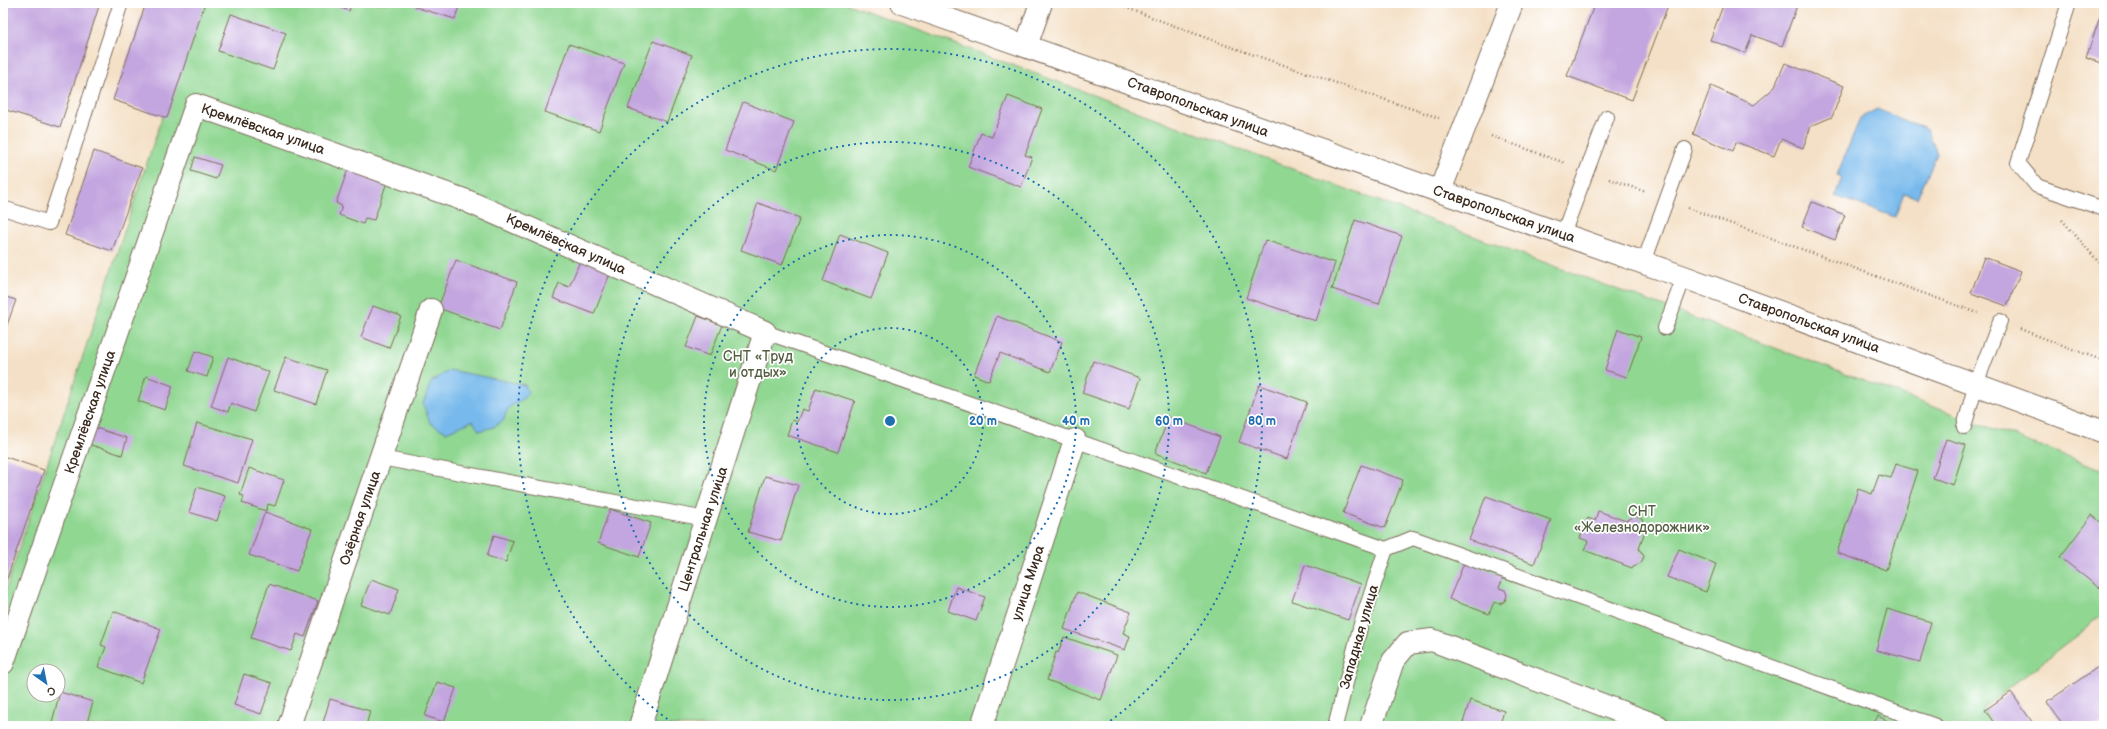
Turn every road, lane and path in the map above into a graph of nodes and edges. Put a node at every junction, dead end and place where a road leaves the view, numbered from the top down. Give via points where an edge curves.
1 (121, 3) edge
2 (902, 3) edge
3 (1041, 3) edge
4 (1512, 3) edge
5 (2068, 3) edge
6 (1026, 46) junction
7 (1607, 117) dead end
8 (1685, 149) dead end
9 (2037, 186) junction
10 (1440, 191) junction
11 (3, 208) edge
12 (2104, 209) edge
13 (1563, 234) junction
14 (1644, 262) junction
15 (2104, 268) edge
16 (1684, 277) junction
17 (431, 310) dead end
18 (2000, 321) dead end
19 (1666, 328) dead end
20 (766, 332) junction
21 (1976, 384) junction
22 (1964, 427) dead end
23 (2104, 432) edge
24 (1075, 440) junction
25 (380, 458) junction
26 (706, 519) junction
27 (1386, 549) junction
28 (3, 663) edge
29 (1629, 721) edge
30 (289, 726) edge
31 (640, 726) edge
32 (982, 726) edge
33 (1335, 726) edge
34 (1371, 726) edge
35 (1658, 726) edge
36 (1936, 726) edge

1 - 11 lane via 49,223
2 - 6 street, Ставропольская улица
3 - 6 street
4 - 10 street
5 - 9 lane via 2018,163
6 - 10 street, Ставропольская улица
7 - 13 lane
8 - 14 lane
9 - 12 lane
9 - 15 path via 2050,207
10 - 13 street, Ставропольская улица
13 - 14 street, Ставропольская улица
14 - 16 street, Ставропольская улица
16 - 19 lane
16 - 21 street, Ставропольская улица
17 - 25 street, Озёрная улица
18 - 21 lane
20 - 24 lane
20 - 26 street, Центральная улица
20 - 28 street, Кремлёвская улица via 467,201 196,105
21 - 22 lane
21 - 23 street, Ставропольская улица
24 - 27 lane
24 - 32 street, улица Мира
25 - 26 lane
25 - 30 street, Озёрная улица
26 - 31 street, Центральная улица
27 - 33 lane, Западная улица via 1361,624
27 - 36 lane via 1413,538
29 - 34 street via 1432,640 1408,643 1392,660
29 - 35 street

